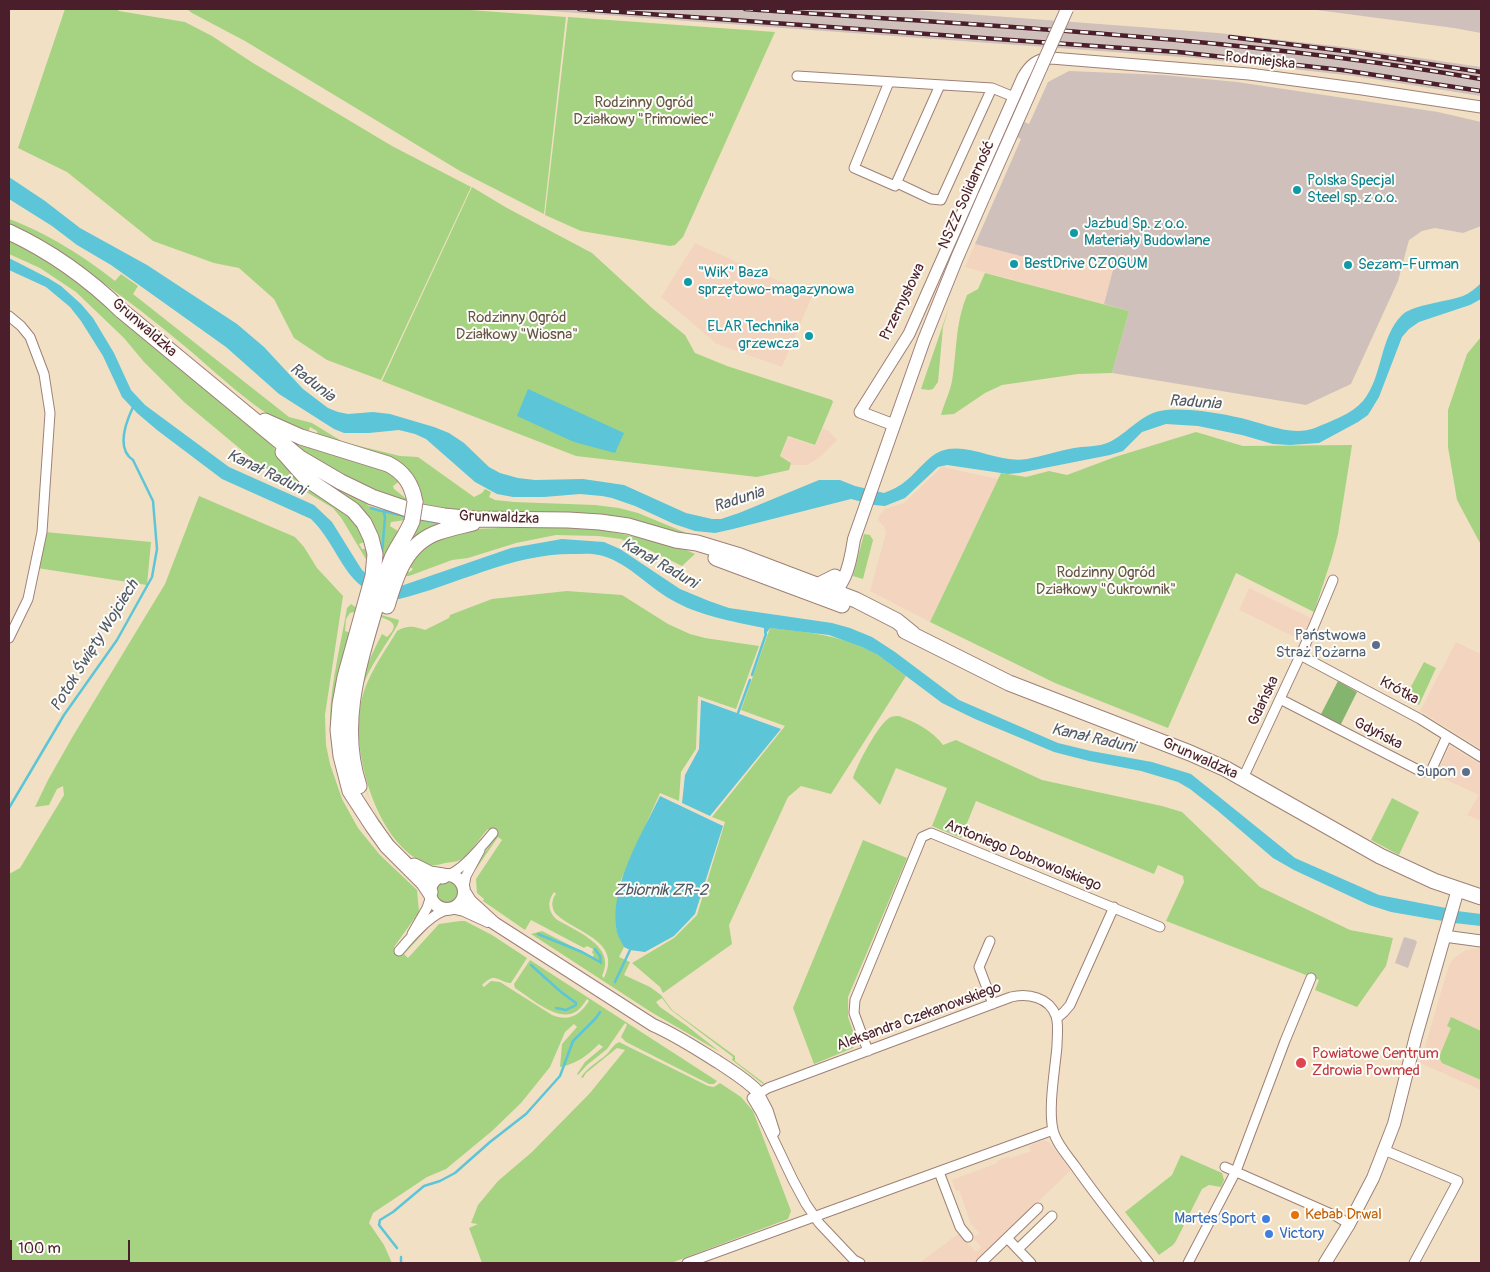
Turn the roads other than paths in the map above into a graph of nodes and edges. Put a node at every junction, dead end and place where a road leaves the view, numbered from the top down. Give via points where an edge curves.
1 (1067, 9) edge
2 (1035, 63) joint
3 (797, 76) dead end
4 (889, 82) junction
5 (940, 85) junction
6 (992, 88) junction
7 (1014, 97) junction
8 (1481, 107) edge
9 (897, 183) junction
10 (9, 232) edge
11 (9, 316) edge
12 (264, 424) junction
13 (894, 425) junction
14 (486, 519) junction
15 (676, 540) junction
16 (387, 568) junction
17 (1333, 580) dead end
18 (834, 590) junction
19 (377, 604) junction
20 (9, 638) edge
21 (1300, 655) junction
22 (1280, 698) junction
23 (1447, 736) junction
24 (1481, 757) edge
25 (1243, 778) junction
26 (363, 810) junction
27 (493, 833) dead end
28 (481, 848) junction
29 (405, 863) junction
30 (445, 875) junction
31 (1458, 889) junction
32 (464, 890) junction
33 (430, 894) junction
34 (1481, 896) edge
35 (1114, 907) junction
36 (451, 909) junction
37 (494, 923) junction
38 (1160, 927) dead end
39 (1446, 930) junction
40 (411, 935) junction
41 (990, 940) dead end
42 (1481, 941) edge
43 (399, 951) dead end
44 (1311, 978) dead end
45 (993, 1004) junction
46 (1056, 1018) junction
47 (868, 1050) junction
48 (756, 1096) junction
49 (1053, 1130) junction
50 (1384, 1150) junction
51 (1225, 1166) dead end
52 (939, 1172) junction
53 (1236, 1172) junction
54 (1038, 1208) dead end
55 (1052, 1216) dead end
56 (815, 1217) junction
57 (1349, 1224) junction
58 (968, 1237) dead end
59 (1007, 1238) junction
60 (1018, 1249) junction
61 (717, 1258) edge
62 (856, 1262) edge
63 (687, 1263) edge
64 (981, 1263) edge
65 (1031, 1263) edge
66 (1148, 1263) edge
67 (1188, 1263) edge
68 (1325, 1263) edge
69 (1414, 1263) edge

1 - 13 main road, NSZZ Solidarność, bridge via 941,294
2 - 7 street, Przemysłowa via 1027,69
2 - 8 street, Podmiejska via 1051,58 1249,74
3 - 4 street
4 - 5 street
4 - 9 street via 854,168 895,186
5 - 6 street
5 - 9 street
6 - 7 street
6 - 9 street via 941,200 931,199
7 - 13 street, Przemysłowa via 909,334 860,412
10 - 12 main road, Grunwaldzka via 40,246 76,271
11 - 20 street via 30,337 44,374 50,413 42,532 28,599
12 - 14 main road, Grunwaldzka via 300,458 362,493 438,515
12 - 16 main road via 300,472 359,516
12 - 16 main road, bridge via 388,464 407,479 415,502 412,521
13 - 18 main road via 854,539 844,580
14 - 15 main road, Grunwaldzka via 600,522 628,526
14 - 16 main road via 429,536
15 - 18 main road, Grunwaldzka via 695,550
15 - 18 main road, Grunwaldzka via 716,548
16 - 19 main road
16 - 19 main road
17 - 21 street, Gdańska
18 - 25 main road, Grunwaldzka via 877,610 913,634 1009,683 1190,753
19 - 26 main road via 353,695 350,733
19 - 26 main road via 342,690 338,717 346,779
21 - 22 street, Gdańska
21 - 23 street, Krótka via 1384,698
22 - 23 street, Gdyńska via 1422,772 1430,771
22 - 25 street, Gdańska
23 - 24 street, Krótka
25 - 31 main road, Grunwaldzka via 1380,856
26 - 29 main road via 380,837
27 - 28 street
28 - 30 street via 457,871
28 - 32 street via 466,876
29 - 30 main road via 430,874
29 - 33 main road
30 - 32 main road via 456,878
30 - 33 main road via 433,883
31 - 34 main road, Grunwaldzka
31 - 39 main road
32 - 36 main road via 462,902
32 - 37 main road via 472,903
33 - 36 main road via 438,907
33 - 40 street via 427,908
35 - 38 street, Antoniego Dobrowolskiego
35 - 46 street via 1070,1005
35 - 47 street, Antoniego Dobrowolskiego via 931,833 922,838 855,1000 854,1014
36 - 37 main road
36 - 40 street via 436,914
37 - 48 main road
39 - 42 street
39 - 50 main road via 1404,1089
40 - 43 street
41 - 45 street via 979,966
44 - 53 street
45 - 46 street, Aleksandra Czekanowskiego via 1018,996 1031,996 1046,1004
45 - 47 street, Aleksandra Czekanowskiego
46 - 49 street
47 - 48 street, Aleksandra Czekanowskiego via 768,1088
48 - 56 street via 793,1180
49 - 52 street
49 - 66 street via 1083,1178
50 - 57 main road
50 - 69 street via 1458,1182
51 - 53 street
52 - 56 street
52 - 58 street via 960,1227
53 - 57 street
53 - 67 street
54 - 59 street
55 - 60 street
56 - 61 street
56 - 62 street
57 - 68 main road
59 - 60 street
59 - 64 street
60 - 65 street
61 - 63 street

